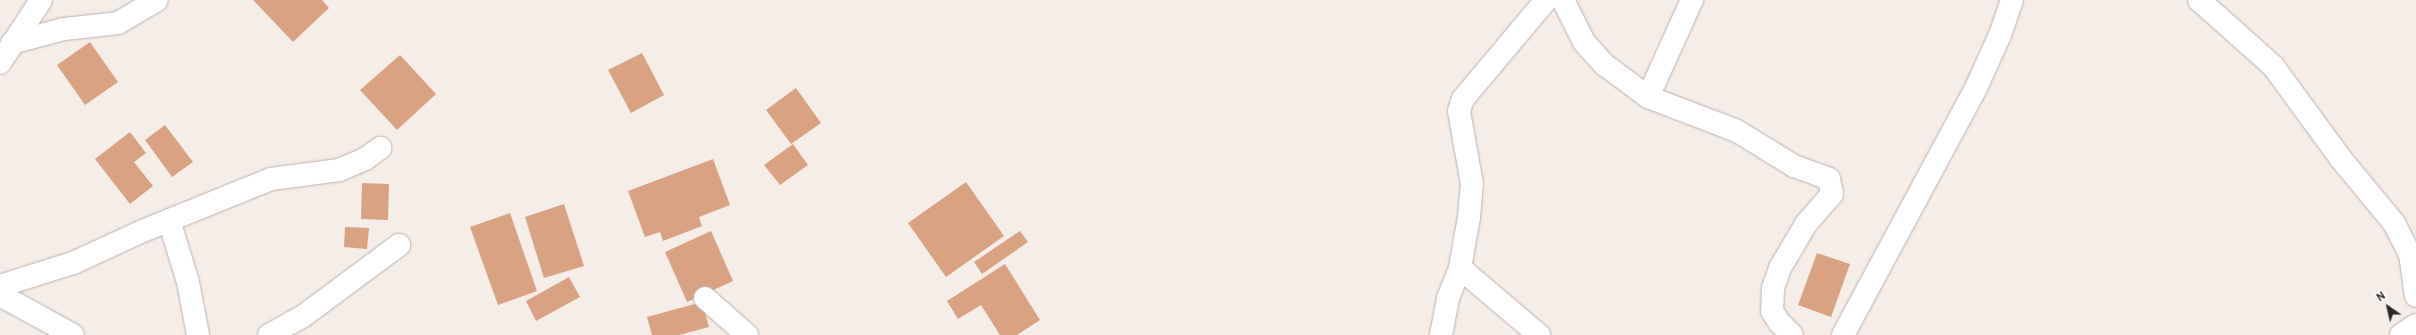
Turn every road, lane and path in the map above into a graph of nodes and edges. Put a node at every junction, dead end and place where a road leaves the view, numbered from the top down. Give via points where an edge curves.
1 (41, 0) edge
2 (157, 0) edge
3 (1546, 0) edge
4 (1562, 0) edge
5 (1692, 0) edge
6 (2012, 0) edge
7 (2199, 0) edge
8 (12, 43) junction
9 (0, 63) edge
10 (1648, 97) junction
11 (380, 148) dead end
12 (169, 220) junction
13 (398, 244) dead end
14 (1460, 268) junction
15 (0, 286) edge
16 (0, 295) edge
17 (2416, 296) edge
18 (705, 298) dead end
19 (2416, 325) edge
20 (73, 335) edge
21 (198, 335) edge
22 (269, 335) edge
23 (747, 335) edge
24 (1441, 335) edge
25 (1539, 335) edge
26 (1792, 335) edge
27 (1843, 335) edge
28 (2401, 335) edge

1 - 8 street
2 - 8 street via 118,23 86,29 64,29
3 - 14 street via 1463,99 1459,111 1472,184
4 - 10 street via 1584,42 1605,65
5 - 10 street
6 - 27 street via 2000,35 1974,90
7 - 17 street via 2272,66 2341,159 2394,223 2410,254
8 - 9 street
10 - 26 street via 1737,131 1794,166 1829,179 1832,194 1806,224 1780,268 1773,288 1772,311
11 - 12 street via 365,159 339,170 270,179
12 - 15 street via 73,263
12 - 21 street via 188,282
13 - 22 street via 302,317
14 - 24 street via 1448,298
14 - 25 street
16 - 20 street
18 - 23 street
19 - 28 street

